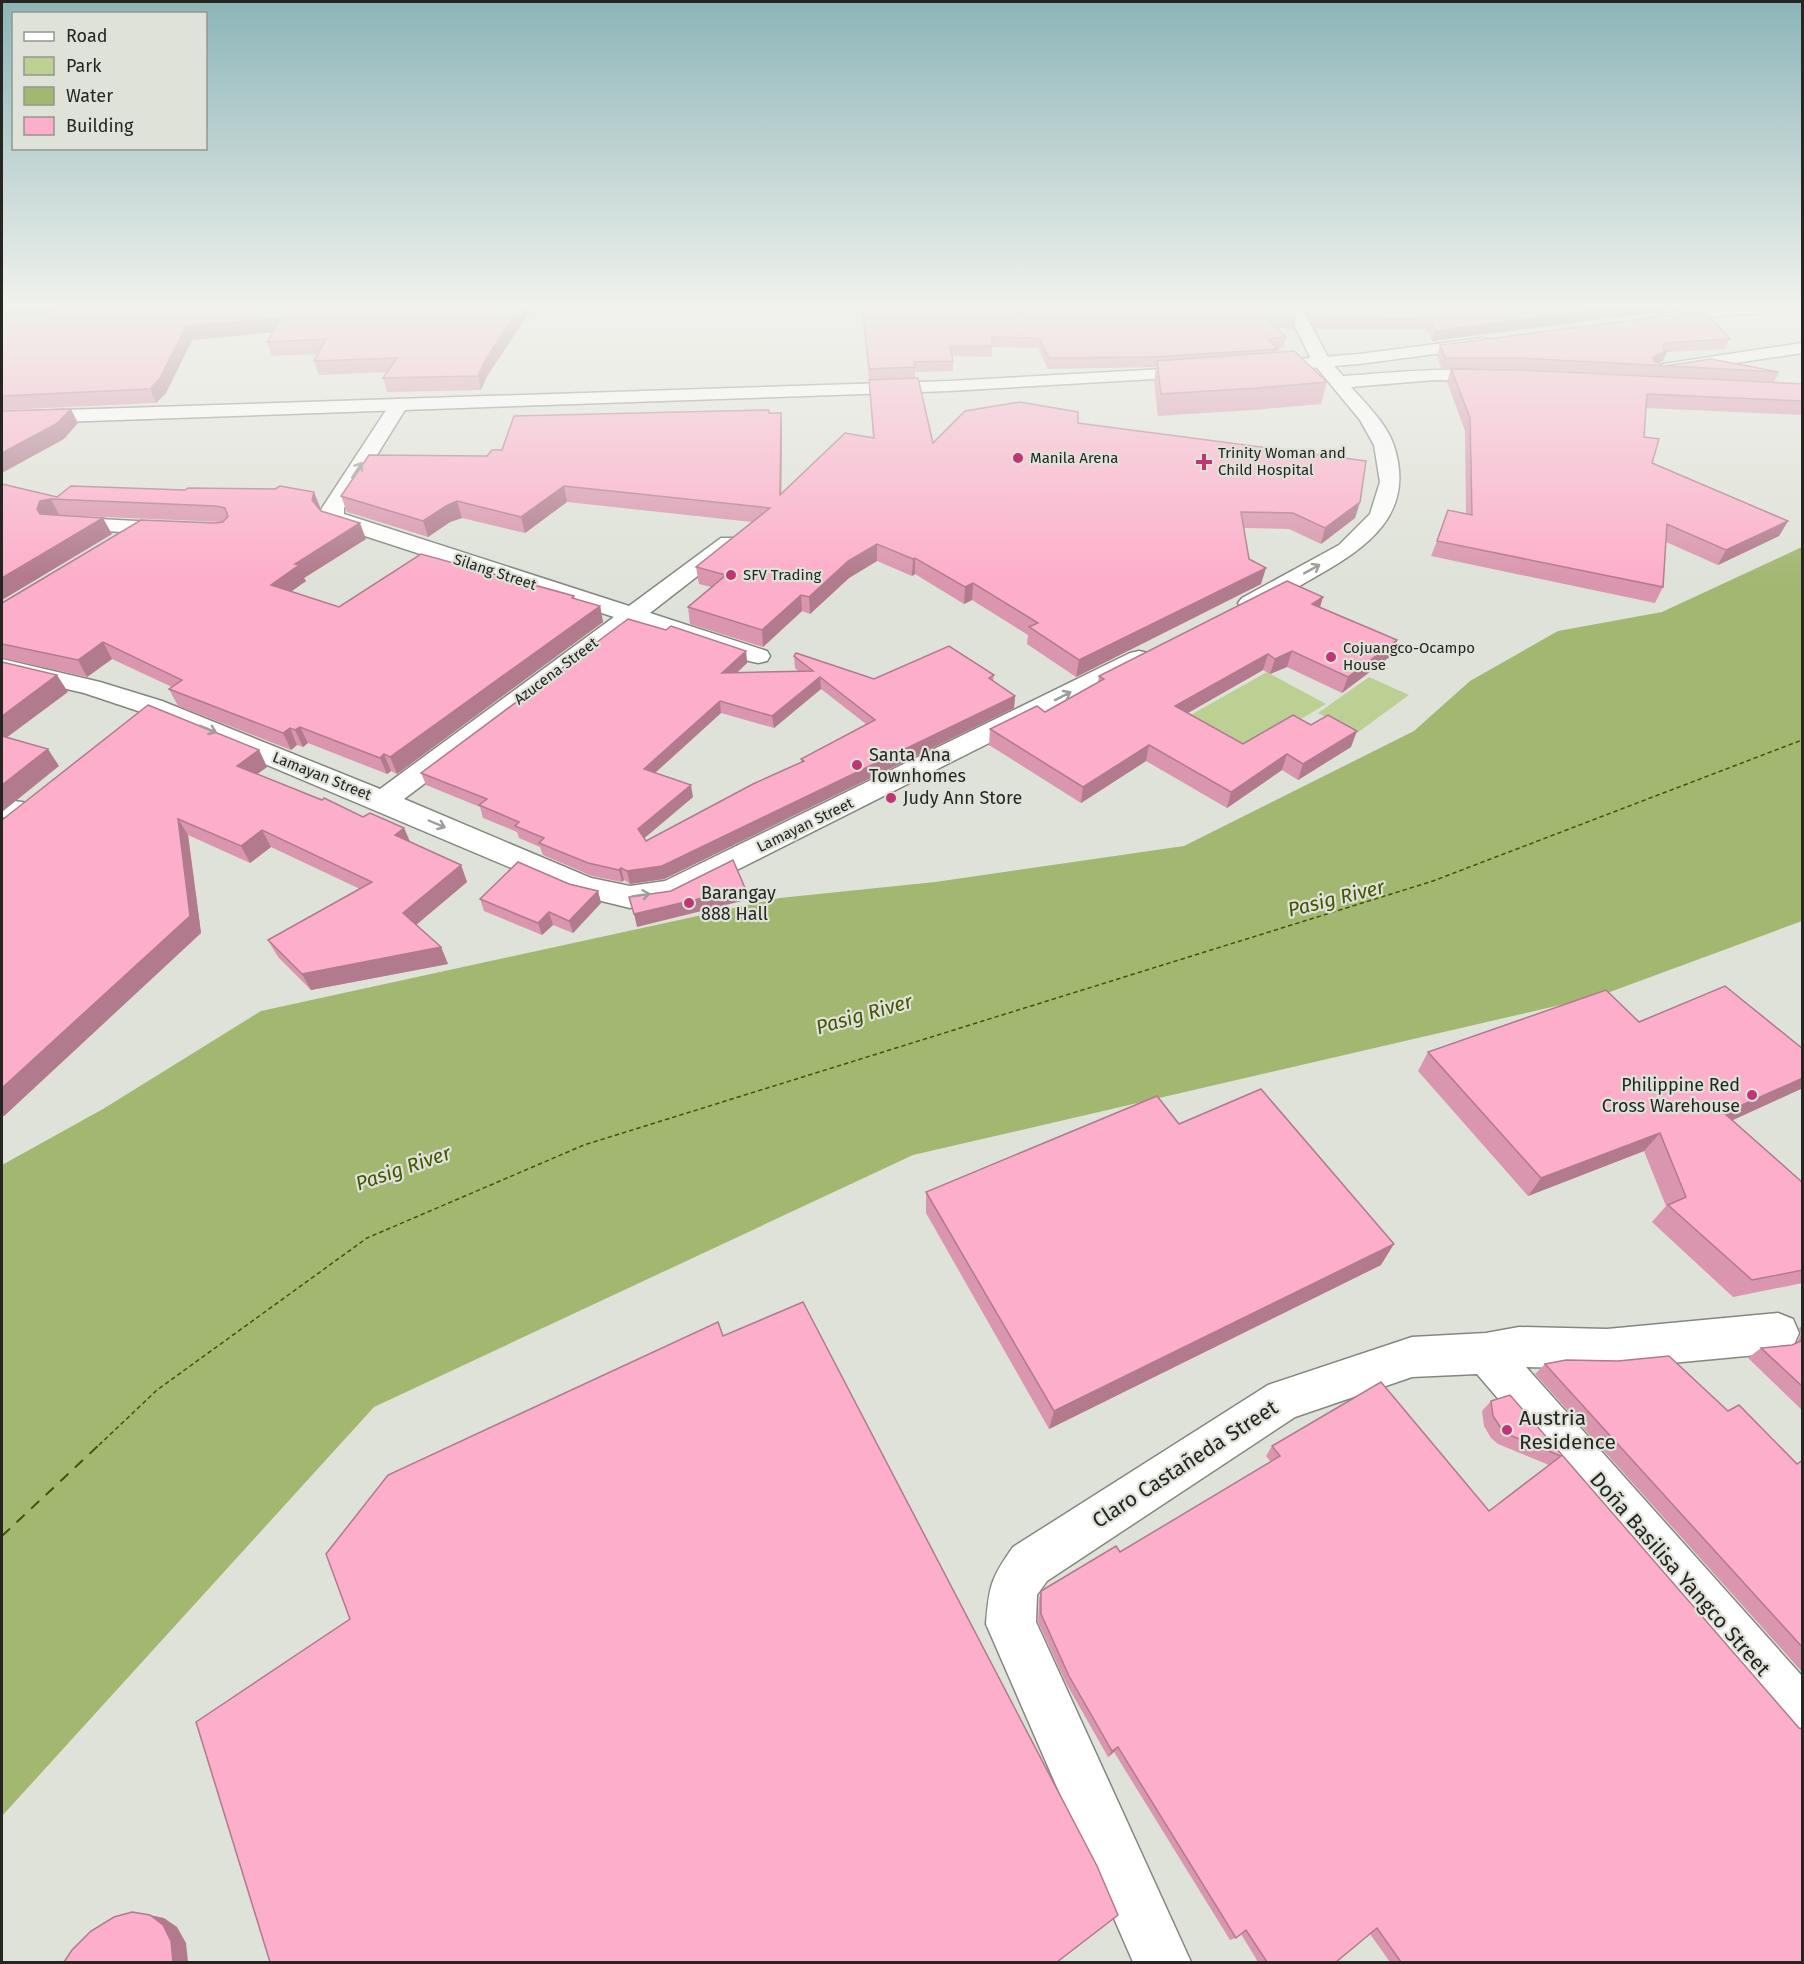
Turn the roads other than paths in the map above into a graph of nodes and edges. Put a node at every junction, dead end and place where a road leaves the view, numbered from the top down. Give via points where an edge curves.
1 (663, 396) edge
2 (1351, 396) edge
3 (399, 405) junction
4 (2, 418) edge
5 (59, 522) edge
6 (141, 528) junction
7 (199, 530) edge
8 (729, 543) edge
9 (111, 546) edge
10 (1232, 612) edge
11 (629, 616) junction
12 (1165, 645) edge
13 (758, 656) edge
14 (2, 667) edge
15 (153, 707) junction
16 (126, 729) edge
17 (383, 801) junction
18 (23, 805) edge
19 (2, 828) edge
20 (1778, 1333) dead end
21 (1486, 1353) junction
22 (1803, 1714) edge
23 (1162, 1962) edge

1 - 3 street
10 -> 2 street via 1347,550 1380,516 1390,482 1384,446
3 - 4 street
11 -> 3 street, Silang Street via 336,519 331,514 333,508
5 - 6 street
6 - 7 street
6 - 9 street
8 - 11 street, Azucena Street
11 - 13 street, Silang Street
11 - 17 street, Azucena Street
17 -> 12 street, Lamayan Street via 584,887 630,897 672,890
14 - 15 street, Lamayan Street via 91,687
15 - 16 street
15 -> 17 street, Lamayan Street
18 - 19 street
20 - 21 street, Claro Castañeda Street via 1607,1349 1519,1347
21 - 22 street, Doña Basilisa Yangco Street
21 - 23 street, Claro Castañeda Street via 1412,1357 1283,1400 1030,1564 1013,1588 1011,1624

